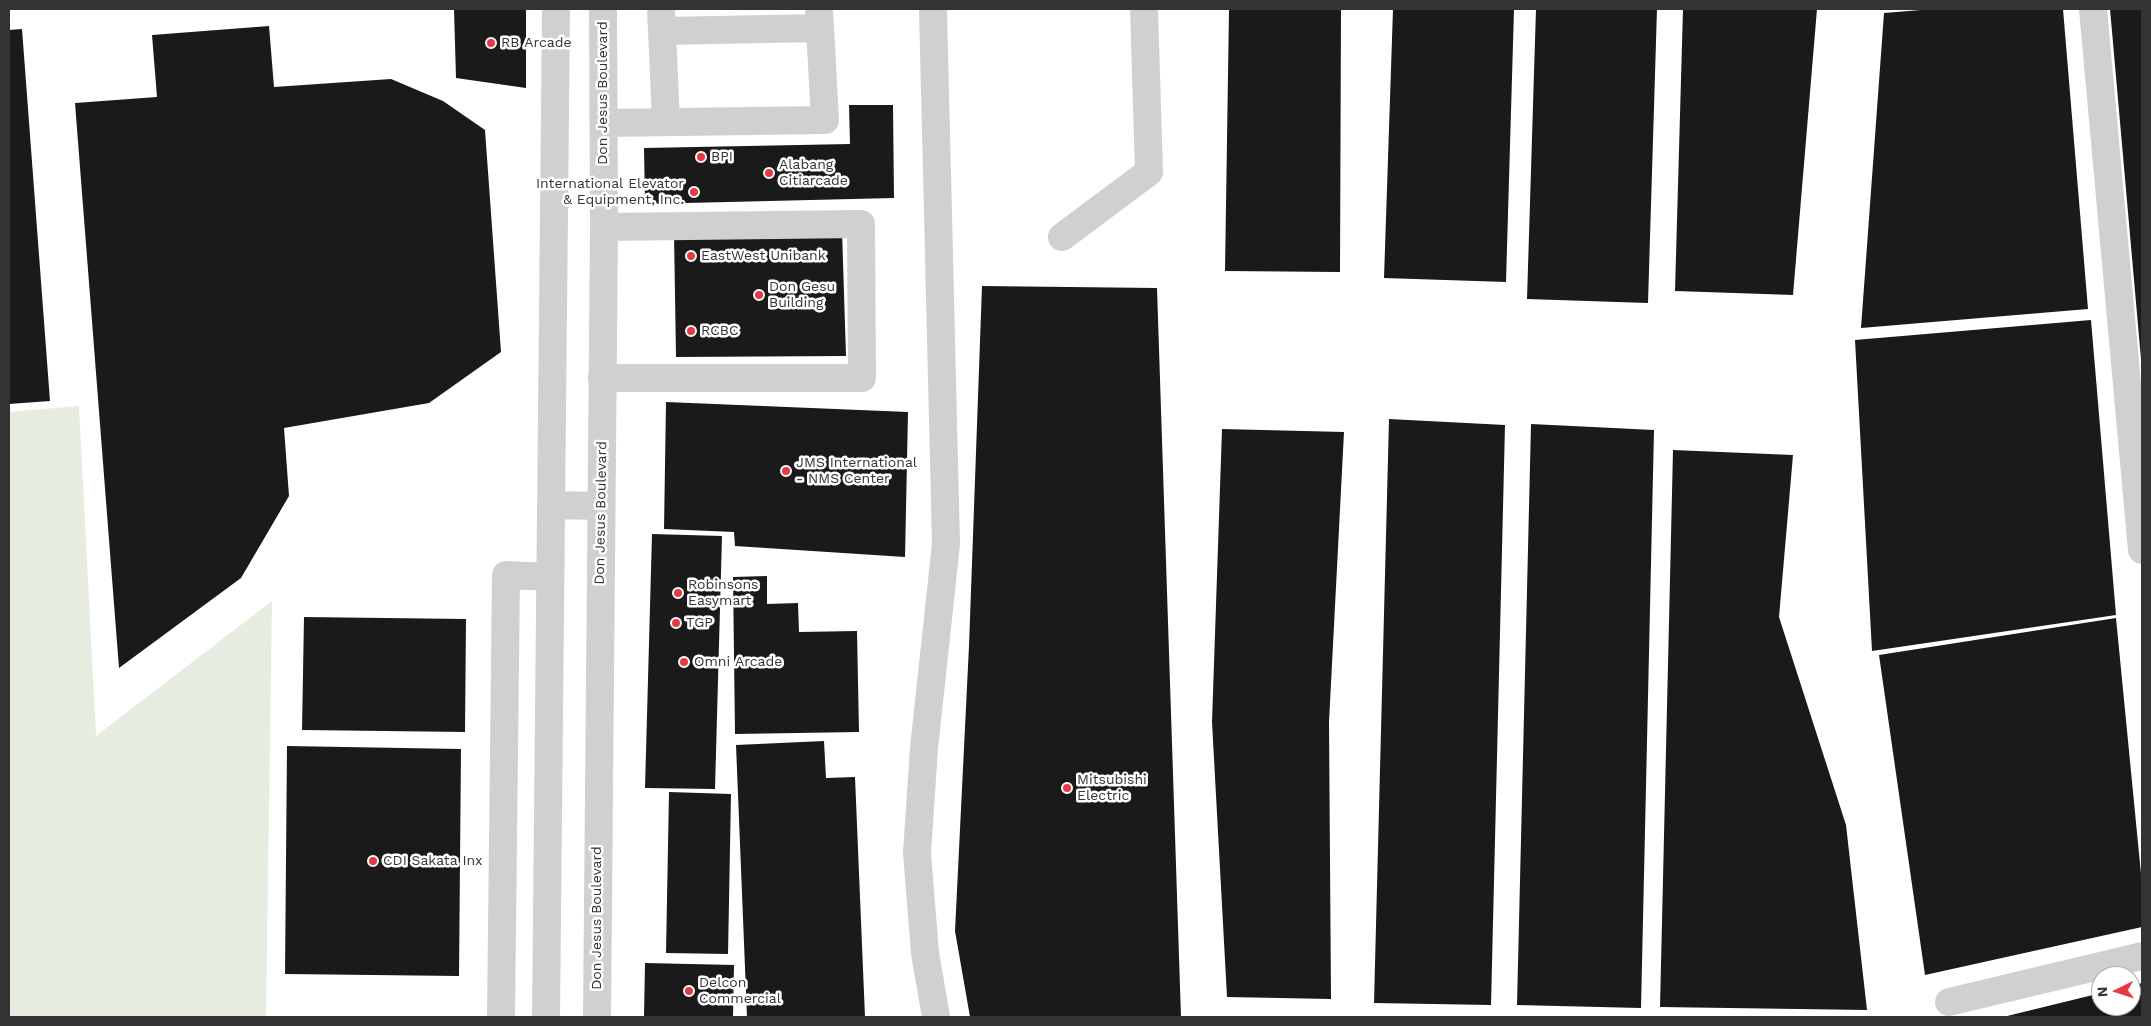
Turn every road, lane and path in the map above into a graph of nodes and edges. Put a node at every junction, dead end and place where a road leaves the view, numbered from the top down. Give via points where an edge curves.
1 (556, 9) edge
2 (603, 9) edge
3 (933, 9) edge
4 (1144, 9) edge
5 (2093, 9) edge
6 (820, 18) edge
7 (661, 20) edge
8 (666, 121) junction
9 (604, 123) junction
10 (604, 227) junction
11 (1062, 237) dead end
12 (602, 378) junction
13 (551, 505) junction
14 (601, 506) junction
15 (2142, 550) edge
16 (550, 577) junction
17 (2142, 956) edge
18 (1949, 1002) dead end
19 (501, 1017) edge
20 (546, 1017) edge
21 (596, 1017) edge
22 (936, 1017) edge

1 - 13 street
2 - 9 street, Don Jesus Boulevard
3 - 22 street via 946,544 924,748 917,852 925,953
4 - 11 street via 1149,172
5 - 15 street
6 - 7 street
6 - 8 street via 825,120
7 - 8 street
8 - 9 street
9 - 10 street, Don Jesus Boulevard
10 - 12 street, Don Jesus Boulevard
10 - 12 street via 862,224 862,378
12 - 14 street, Don Jesus Boulevard
13 - 14 street
13 - 16 street
14 - 21 street, Don Jesus Boulevard
16 - 19 street via 506,575
16 - 20 street
17 - 18 street

